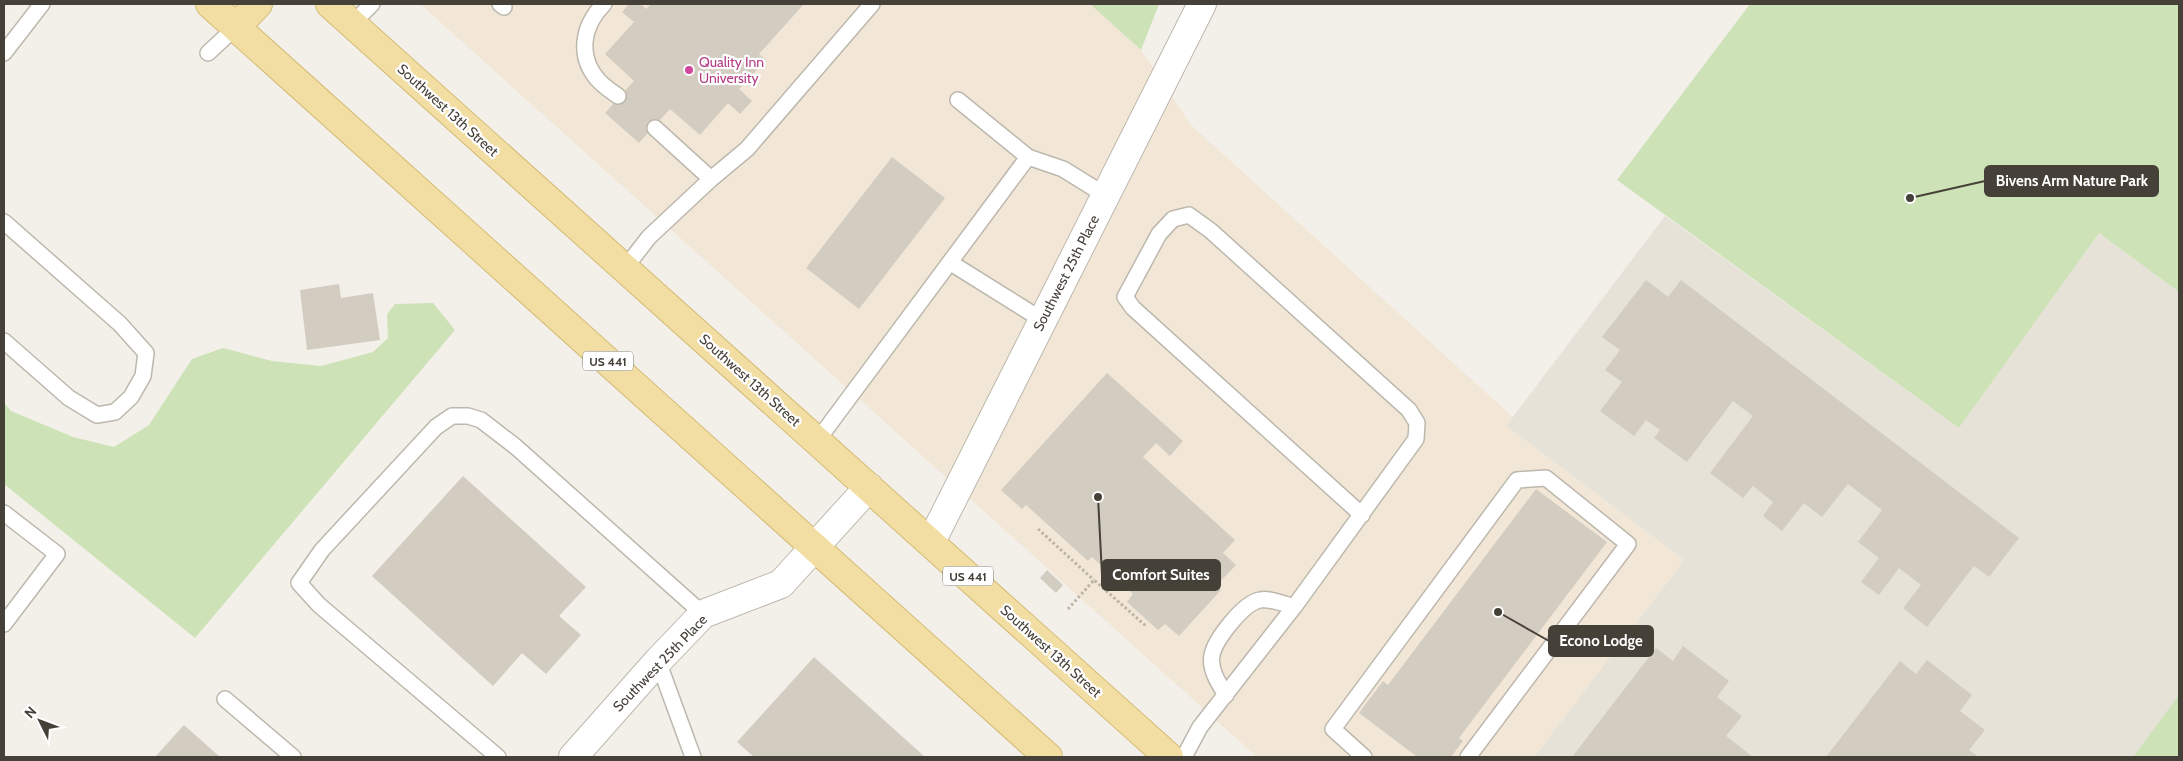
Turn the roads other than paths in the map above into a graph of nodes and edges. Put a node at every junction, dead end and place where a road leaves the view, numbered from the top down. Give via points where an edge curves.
1 (42, 4) edge
2 (210, 4) edge
3 (258, 4) edge
4 (330, 4) edge
5 (372, 4) edge
6 (604, 4) edge
7 (872, 4) edge
8 (1202, 4) edge
9 (352, 24) junction
10 (236, 27) junction
11 (4, 53) edge
12 (208, 53) dead end
13 (618, 96) dead end
14 (958, 100) dead end
15 (655, 128) dead end
16 (1028, 157) junction
17 (710, 179) junction
18 (1105, 195) junction
19 (4, 222) edge
20 (950, 263) junction
21 (625, 268) junction
22 (1042, 320) junction
23 (4, 341) edge
24 (817, 441) junction
25 (869, 487) junction
26 (4, 512) edge
27 (1362, 515) junction
28 (931, 542) junction
29 (814, 547) junction
30 (1294, 607) junction
31 (703, 614) junction
32 (4, 624) edge
33 (658, 661) junction
34 (1226, 695) junction
35 (225, 699) dead end
36 (293, 757) edge
37 (498, 757) edge
38 (573, 757) edge
39 (693, 757) edge
40 (1048, 757) edge
41 (1169, 757) edge
42 (1184, 757) edge
43 (1364, 757) edge
44 (1468, 757) edge

1 - 11 lane
2 - 10 main road, US 441
3 - 10 main road
4 - 9 main road, Southwest 13th Street / US 441
5 - 9 lane
6 - 13 lane via 593,15 585,34 586,58 598,80
7 - 17 lane via 747,148
8 - 18 street, Southwest 25th Place
9 - 21 main road, Southwest 13th Street / US 441
10 - 12 lane
10 - 29 main road, US 441
14 - 16 lane
15 - 17 lane
16 - 18 lane via 1063,169
16 - 20 lane
17 - 21 lane via 649,237
18 - 22 street, Southwest 25th Place
19 - 23 lane via 120,324 146,352 143,376 131,398 115,412 97,415 69,398
20 - 22 lane
20 - 24 lane
21 - 24 main road, Southwest 13th Street / US 441
22 - 28 street, Southwest 25th Place
24 - 25 main road, Southwest 13th Street / US 441
25 - 28 main road, Southwest 13th Street / US 441
25 - 29 street, Southwest 25th Place
26 - 32 lane via 57,554
27 - 27 lane via 1416,439 1417,424 1409,410 1211,231 1189,215 1173,219 1159,234 1125,298
27 - 30 lane
28 - 41 main road, Southwest 13th Street / US 441
29 - 31 street, Southwest 25th Place via 781,584
29 - 40 main road, US 441
30 - 34 lane
30 - 34 lane via 1260,600 1248,606 1232,622 1212,656 1213,668
31 - 33 street, Southwest 25th Place
31 - 37 lane via 482,420 452,416 436,427 322,550 299,583 319,605
33 - 38 street, Southwest 25th Place
33 - 39 lane
34 - 42 lane via 1200,727
35 - 36 lane
43 - 44 lane via 1333,729 1517,480 1546,478 1628,544

